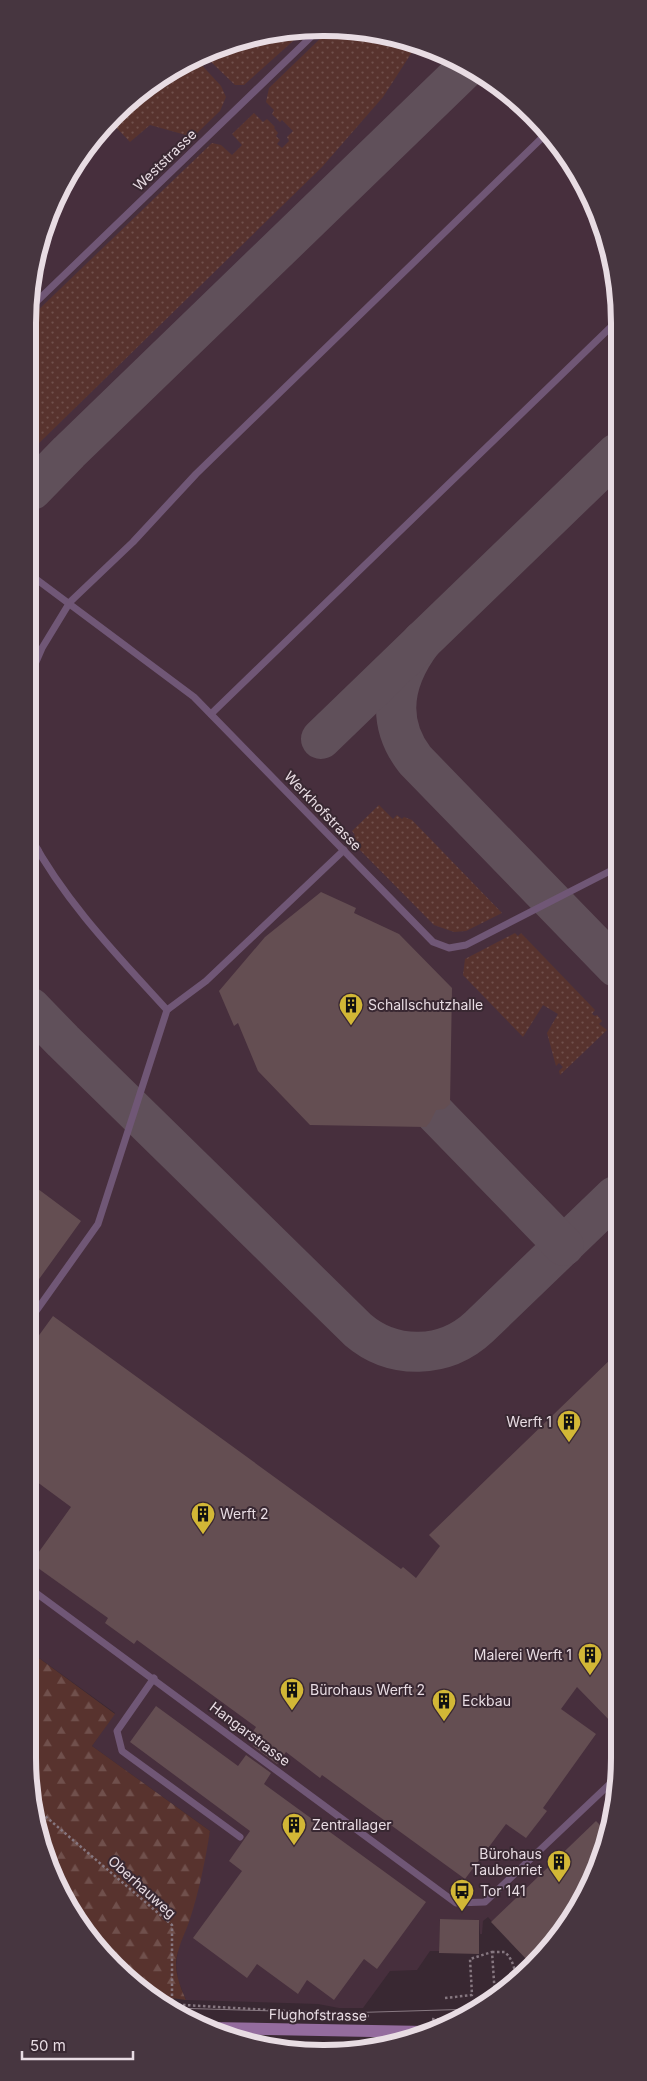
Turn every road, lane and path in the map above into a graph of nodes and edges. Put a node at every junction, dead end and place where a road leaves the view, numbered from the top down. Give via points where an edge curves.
1 (311, 37) edge
2 (542, 138) edge
3 (37, 301) edge
4 (611, 327) edge
5 (36, 579) edge
6 (70, 602) junction
7 (36, 662) edge
8 (211, 714) junction
9 (36, 847) edge
10 (38, 850) joint
11 (344, 850) junction
12 (611, 871) edge
13 (167, 1010) junction
14 (36, 1311) edge
15 (36, 1593) edge
16 (154, 1678) junction
17 (609, 1785) edge
18 (42, 1813) edge
19 (240, 1837) dead end
20 (492, 1952) junction
21 (515, 1971) edge
22 (494, 1988) edge
23 (446, 1998) dead end
24 (171, 2000) edge
25 (179, 2005) edge
26 (378, 2016) dead end
27 (426, 2026) edge
28 (226, 2028) edge

1 - 3 lane, Weststrasse
2 - 6 lane via 196,474 133,542
4 - 8 lane
5 - 6 lane, Werkhofstrasse
6 - 7 lane
6 - 8 lane, Werkhofstrasse via 174,680
8 - 11 lane, Werkhofstrasse
9 - 10 lane
10 - 13 lane via 93,929
11 - 12 lane, Werkhofstrasse via 426,937 449,948 466,945
11 - 13 lane via 206,981
13 - 14 lane via 98,1224
15 - 16 lane, Hangarstrasse
16 - 17 lane, Hangarstrasse via 456,1903 485,1902
16 - 19 lane via 117,1731 122,1751
18 - 24 path, Oberhauweg via 172,1925
20 - 21 path via 505,1952
20 - 22 path
20 - 23 path via 470,1959 472,1995
25 - 26 path
27 - 28 main road, Flughofstrasse

